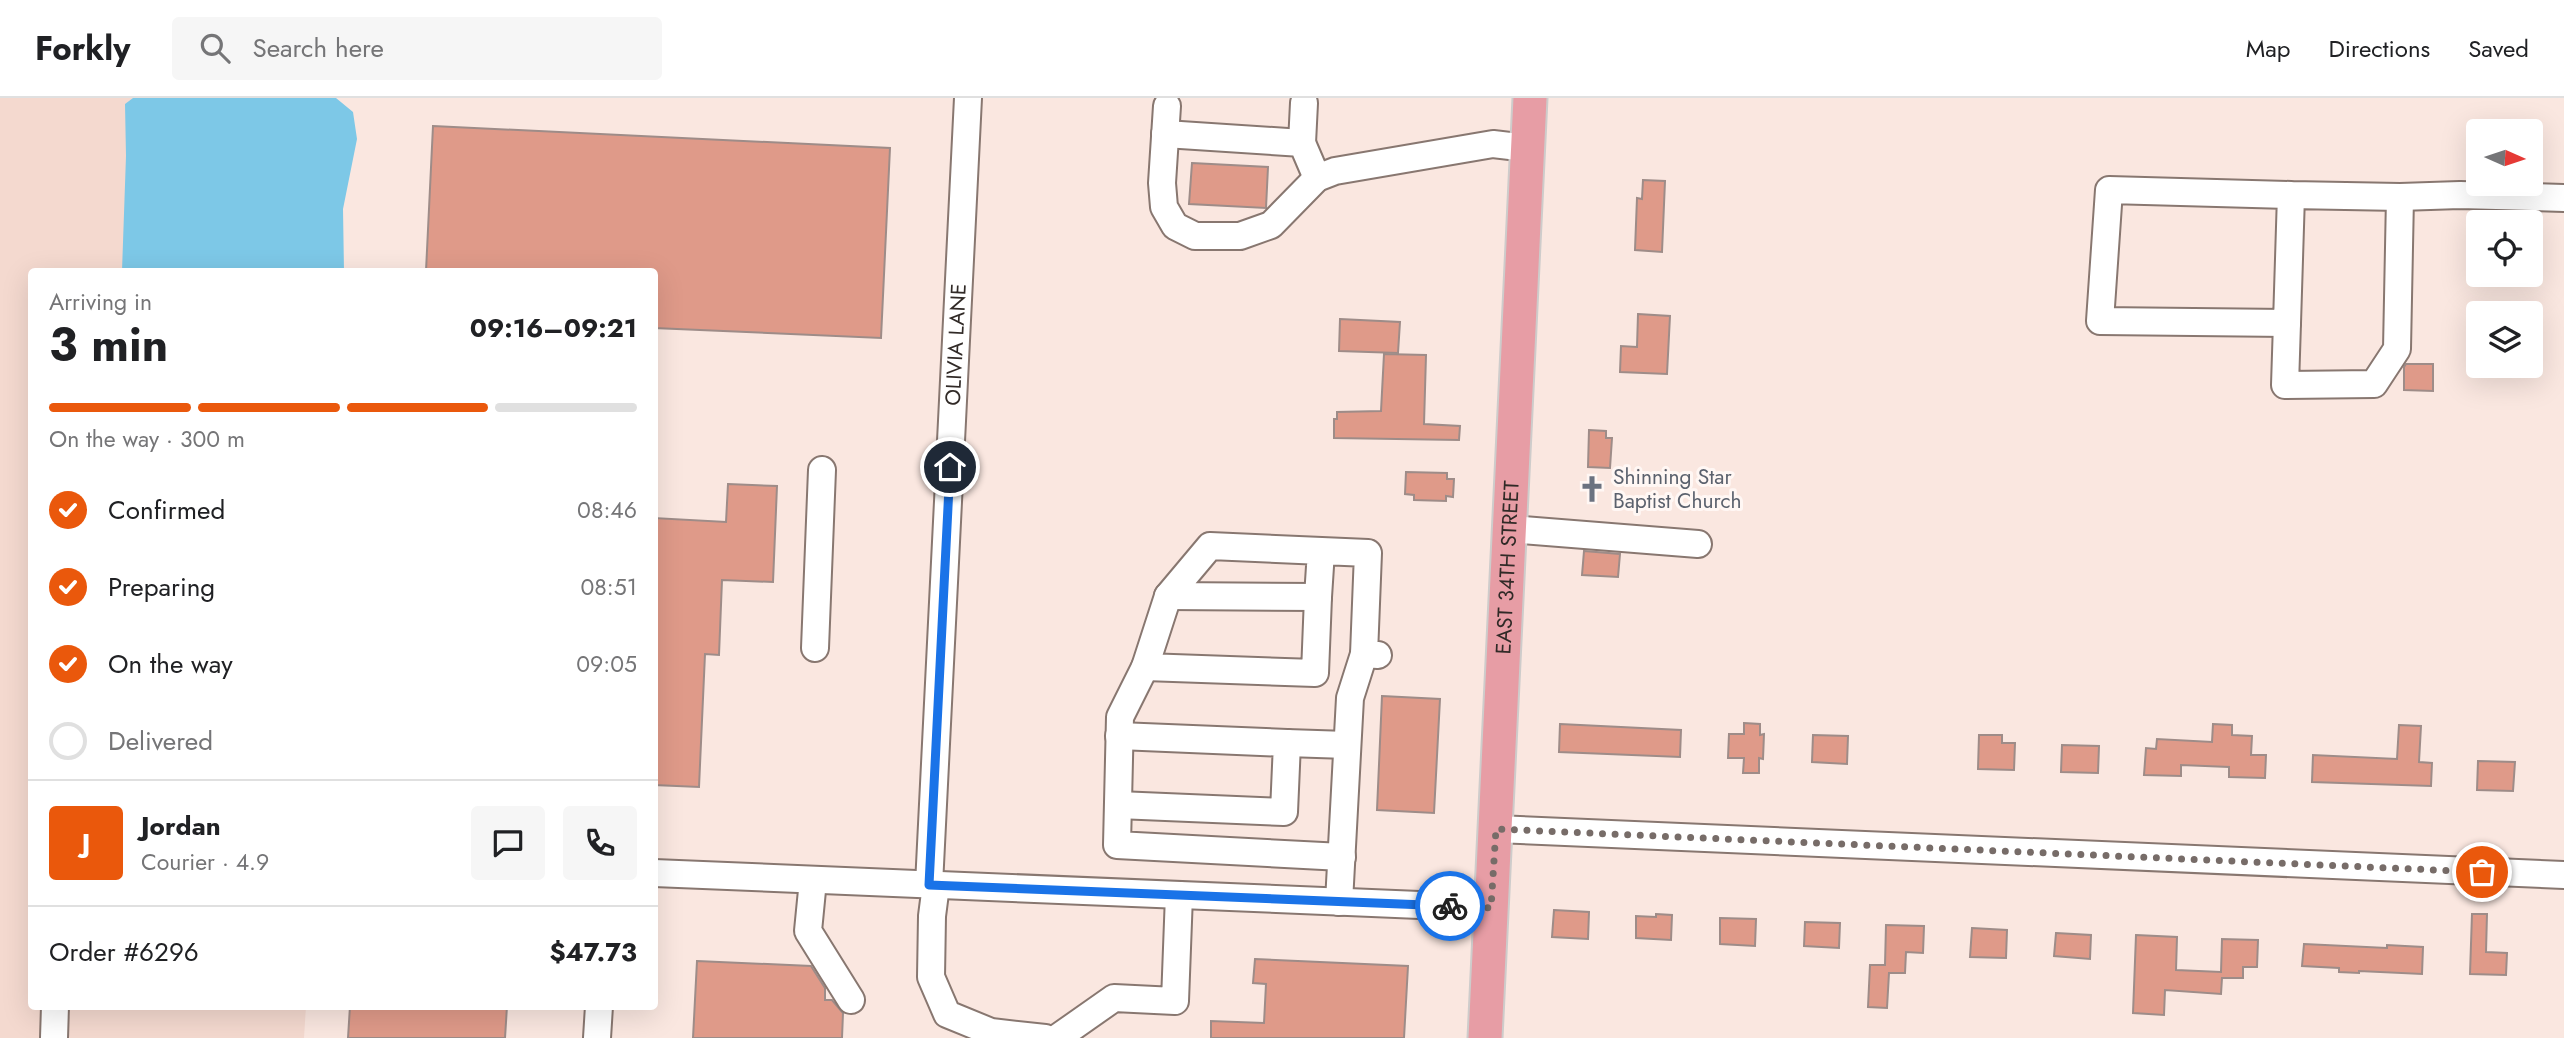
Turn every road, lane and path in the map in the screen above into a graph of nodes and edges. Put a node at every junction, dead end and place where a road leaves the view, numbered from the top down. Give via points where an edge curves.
1 (968, 98) edge
2 (1530, 98) edge
3 (1304, 103) dead end
4 (1167, 106) dead end
5 (1165, 134) junction
6 (1302, 143) junction
7 (1527, 148) junction
8 (1317, 178) junction
9 (2291, 195) junction
10 (2400, 197) junction
11 (2564, 198) edge
12 (2287, 323) junction
13 (822, 470) dead end
14 (1510, 530) junction
15 (1698, 544) dead end
16 (1321, 551) junction
17 (1168, 596) junction
18 (1318, 597) junction
19 (815, 648) dead end
20 (1145, 667) junction
21 (1315, 673) junction
22 (1350, 698) junction
23 (1119, 736) junction
24 (1287, 743) junction
25 (1347, 745) junction
26 (1118, 805) junction
27 (1496, 829) junction
28 (1342, 857) junction
29 (658, 873) edge
30 (2564, 875) edge
31 (813, 880) junction
32 (933, 885) junction
33 (1179, 895) junction
34 (1339, 901) junction
35 (1491, 908) junction
36 (851, 1000) dead end
37 (55, 1010) edge
38 (599, 1010) edge
39 (54, 1038) edge
40 (597, 1038) edge
41 (1045, 1038) edge
42 (1057, 1038) edge
43 (1485, 1038) edge

1 - 32 street, OLIVIA LANE
2 - 7 main road, EAST 34TH STREET
3 - 6 street
4 - 5 street
5 - 6 street
5 - 8 street via 1164,207 1175,226 1195,236 1240,236 1271,225
6 - 8 street
7 - 8 street via 1493,144 1335,170
7 - 14 main road, EAST 34TH STREET
9 - 10 street
9 - 12 street
9 - 12 street via 2109,190 2100,321
10 - 11 street
10 - 12 street via 2397,349 2374,384 2285,385
13 - 19 street
14 - 15 street
14 - 27 main road, EAST 34TH STREET
16 - 17 street via 1210,546
16 - 18 street
16 - 22 street via 1368,554 1371,654
17 - 18 street
17 - 20 street
18 - 21 street
20 - 21 street
20 - 23 street via 1120,717
21 - 22 street
22 - 25 street
23 - 24 street
23 - 26 street
24 - 25 street
24 - 26 street via 1284,812
25 - 28 street
26 - 28 street via 1116,845
27 - 30 street
27 - 35 main road, EAST 34TH STREET
28 - 34 street
29 - 31 street
31 - 32 street
31 - 36 street via 808,931
32 - 33 street
32 - 41 street, OLIVIA LANE via 931,977 947,1014 991,1032
33 - 34 street
33 - 42 street via 1175,1001 1114,998
34 - 35 street
35 - 43 main road, EAST 34TH STREET
37 - 39 street
38 - 40 street

